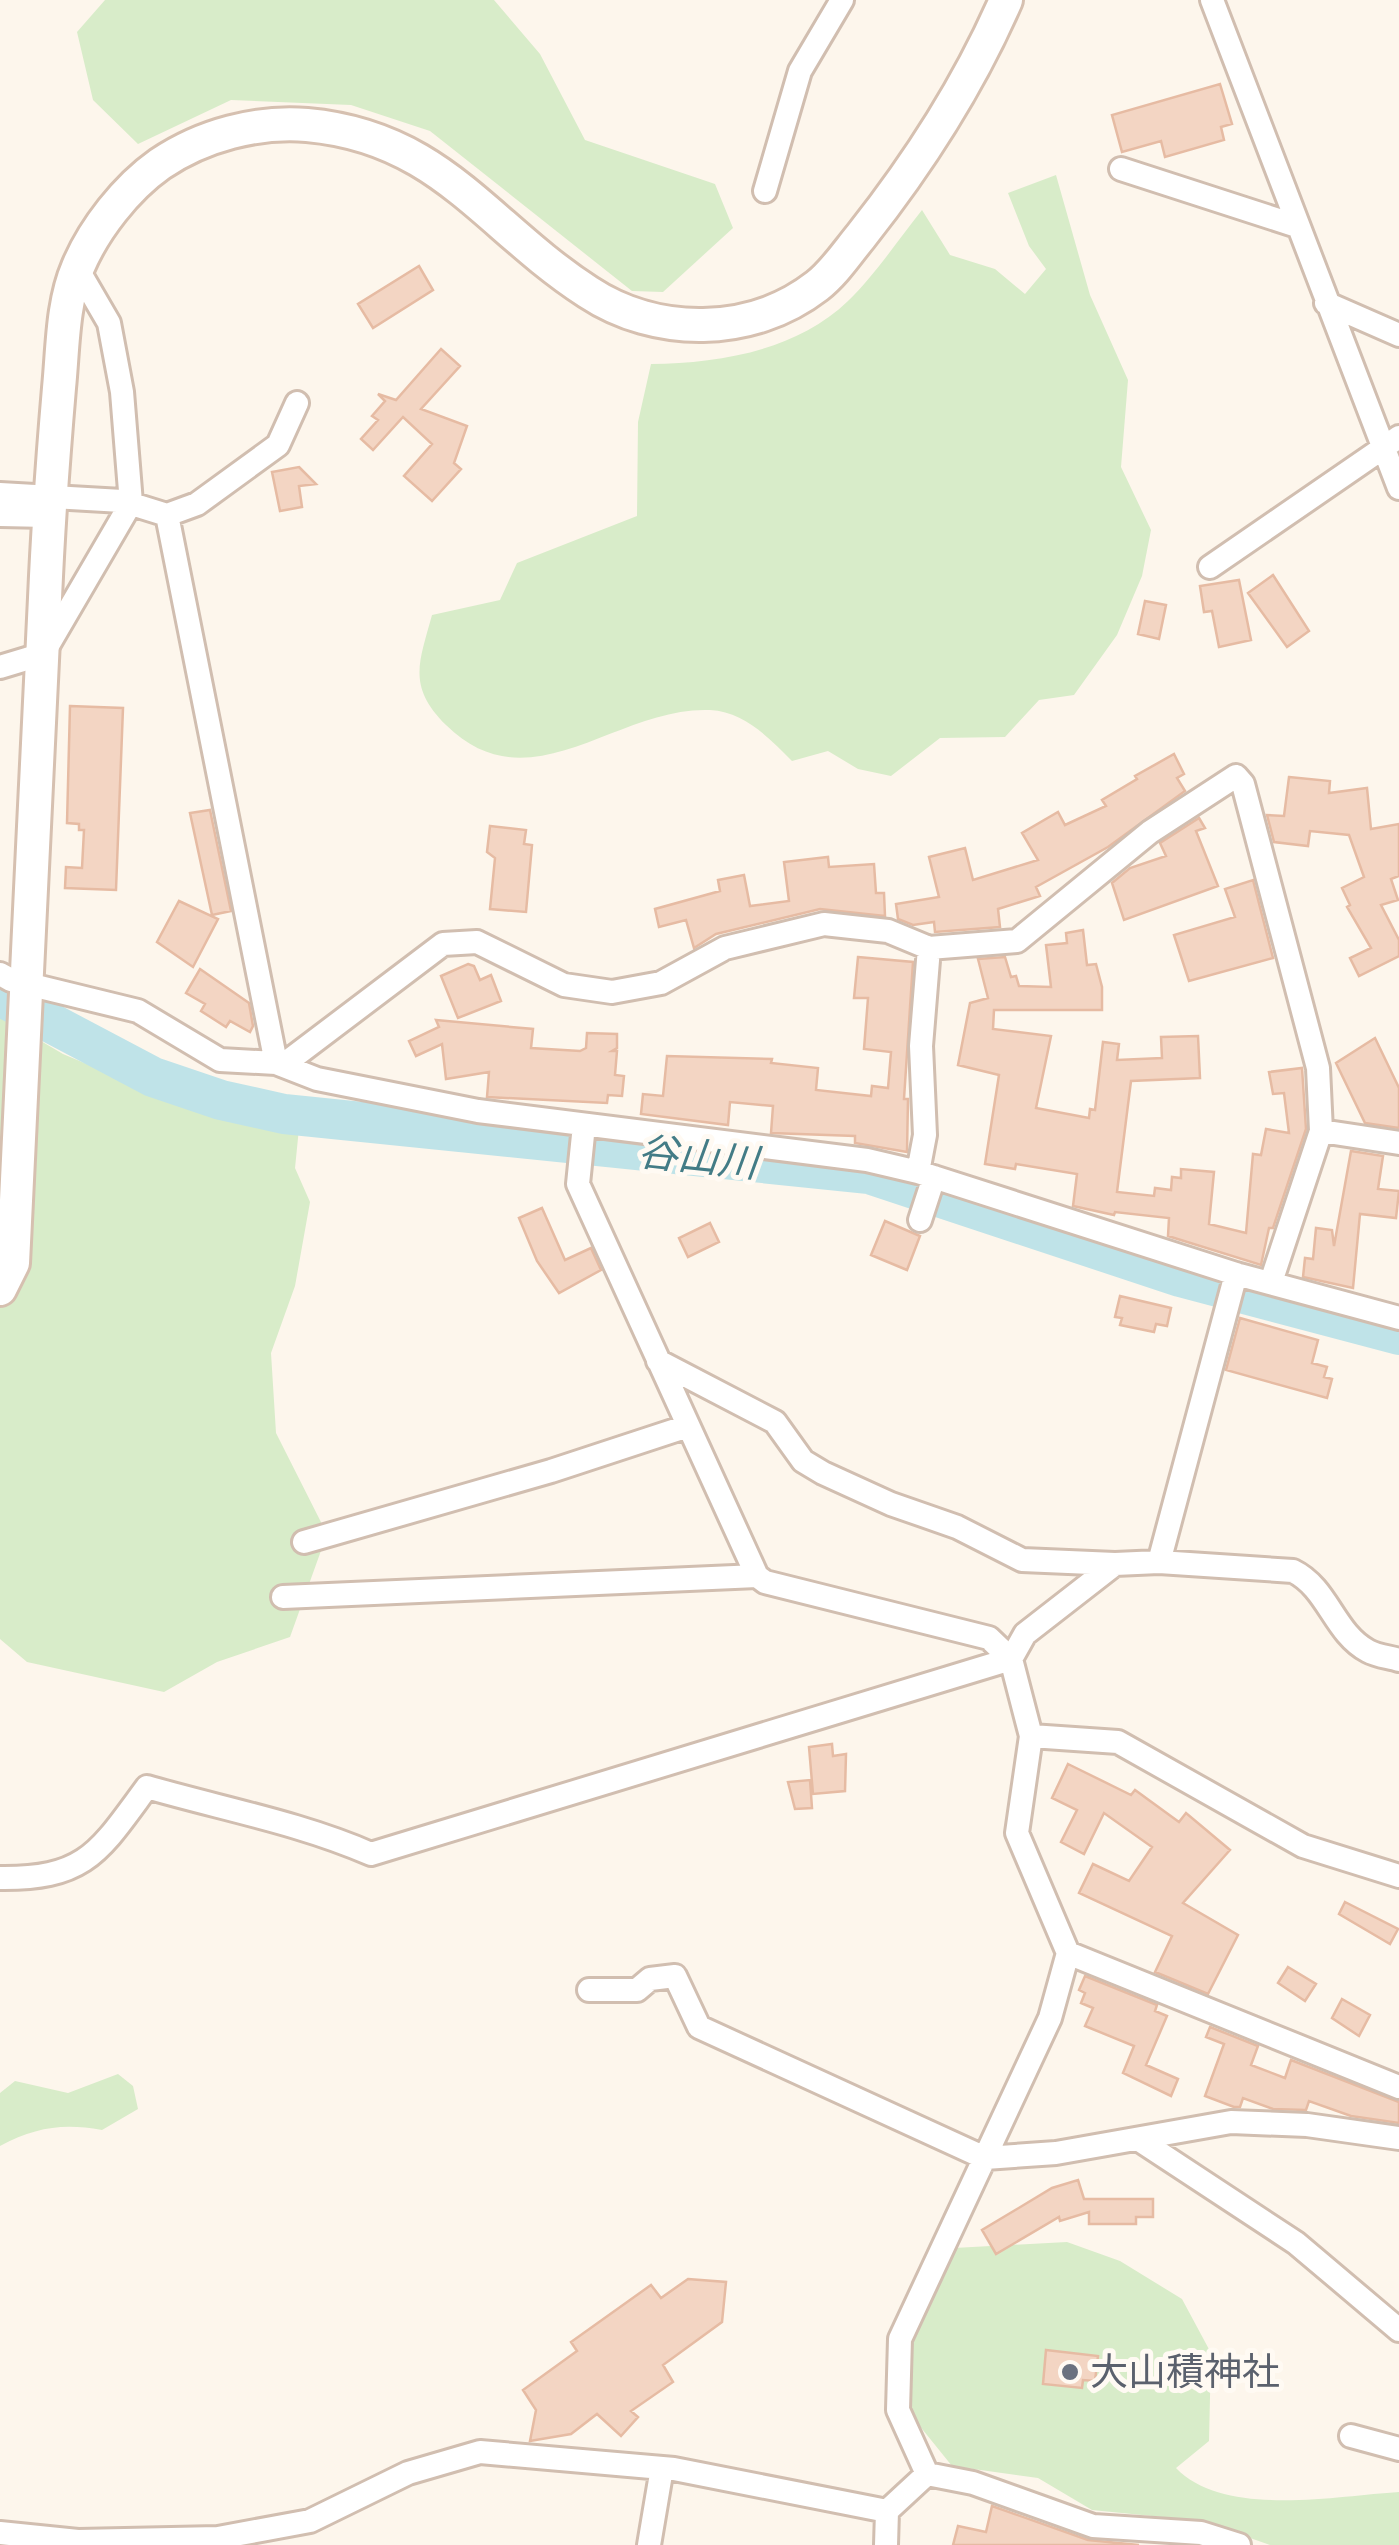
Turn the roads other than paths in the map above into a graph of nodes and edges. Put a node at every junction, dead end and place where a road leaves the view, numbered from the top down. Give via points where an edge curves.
1 (842, 0) edge
2 (989, 0) edge
3 (1006, 0) edge
4 (1212, 0) edge
5 (980, 56) junction
6 (1120, 169) dead end
7 (765, 190) dead end
8 (1297, 226) junction
9 (77, 268) junction
10 (1326, 303) junction
11 (1399, 335) edge
12 (297, 403) dead end
13 (1391, 442) edge
14 (1399, 488) edge
15 (0, 494) edge
16 (130, 503) junction
17 (49, 505) junction
18 (0, 515) edge
19 (167, 515) junction
20 (1210, 567) dead end
21 (42, 654) junction
22 (0, 668) edge
23 (929, 948) junction
24 (19, 985) edge
25 (280, 1064) junction
26 (584, 1125) junction
27 (1320, 1131) junction
28 (1399, 1143) edge
29 (926, 1174) junction
30 (920, 1220) dead end
31 (1236, 1274) junction
32 (1272, 1282) junction
33 (0, 1289) edge
34 (1399, 1318) edge
35 (658, 1361) junction
36 (688, 1426) junction
37 (304, 1542) dead end
38 (1159, 1562) junction
39 (1115, 1564) junction
40 (757, 1576) junction
41 (283, 1597) dead end
42 (1011, 1659) junction
43 (1399, 1660) edge
44 (1031, 1736) junction
45 (1399, 1876) edge
46 (0, 1878) edge
47 (1068, 1953) junction
48 (589, 1990) dead end
49 (1399, 2086) edge
50 (1138, 2138) junction
51 (1399, 2138) edge
52 (985, 2158) junction
53 (1399, 2330) edge
54 (1351, 2436) dead end
55 (1399, 2449) edge
56 (662, 2468) junction
57 (927, 2474) junction
58 (887, 2512) junction
59 (0, 2534) edge
60 (648, 2545) edge
61 (886, 2545) edge
62 (1240, 2545) edge

1 - 7 street via 800,71
2 - 5 street via 966,49
3 - 5 street
4 - 8 street
5 - 9 street via 912,166 846,254 819,284 746,320 663,323 621,310 589,293 400,146 276,122 197,144 160,164 127,192
6 - 8 street
8 - 10 street
9 - 16 street via 108,322 122,392
9 - 17 street via 66,316
10 - 11 street
10 - 13 street
12 - 19 street via 278,446 197,504
13 - 14 street
13 - 20 street
15 - 17 street
16 - 17 street
16 - 19 street
16 - 21 street
17 - 18 street
17 - 21 street
19 - 25 street
21 - 22 street
21 - 24 street
23 - 25 street via 888,932 824,924 725,948 661,983 612,992 564,986 477,942 443,944
23 - 27 street via 1017,941 1150,832 1236,776 1318,1068
23 - 29 street via 920,1046
24 - 25 street via 138,1011 220,1060
24 - 33 street via 25,1039 13,1264
25 - 26 street via 460,1108
26 - 29 street via 867,1160
26 - 35 street via 578,1184
27 - 28 street
27 - 32 street
29 - 30 street
29 - 31 street
31 - 32 street
31 - 38 street
32 - 34 street
35 - 36 street
35 - 39 street via 775,1422 803,1461 891,1504 957,1526 1022,1560
36 - 37 street
36 - 40 street
38 - 39 street
38 - 43 street via 1293,1572 1312,1580 1341,1626 1367,1651
39 - 42 street via 1026,1634
40 - 41 street
40 - 42 street via 989,1638
42 - 44 street
42 - 46 street via 371,1854 310,1827 147,1787 85,1863 43,1879
44 - 45 street via 1118,1742 1303,1846
44 - 47 street via 1017,1833
47 - 49 street
47 - 52 street via 1050,2018
48 - 52 street via 637,1990 650,1979 675,1976 699,2027
50 - 51 street via 1231,2122
50 - 52 street via 1056,2154
50 - 53 street via 1296,2244
52 - 57 street via 900,2339 898,2410
54 - 55 street
56 - 58 street
56 - 59 street via 480,2452 408,2474 310,2520 218,2538 78,2541
56 - 60 street
57 - 58 street
57 - 62 street via 973,2483 1093,2526 1201,2532
58 - 61 street

